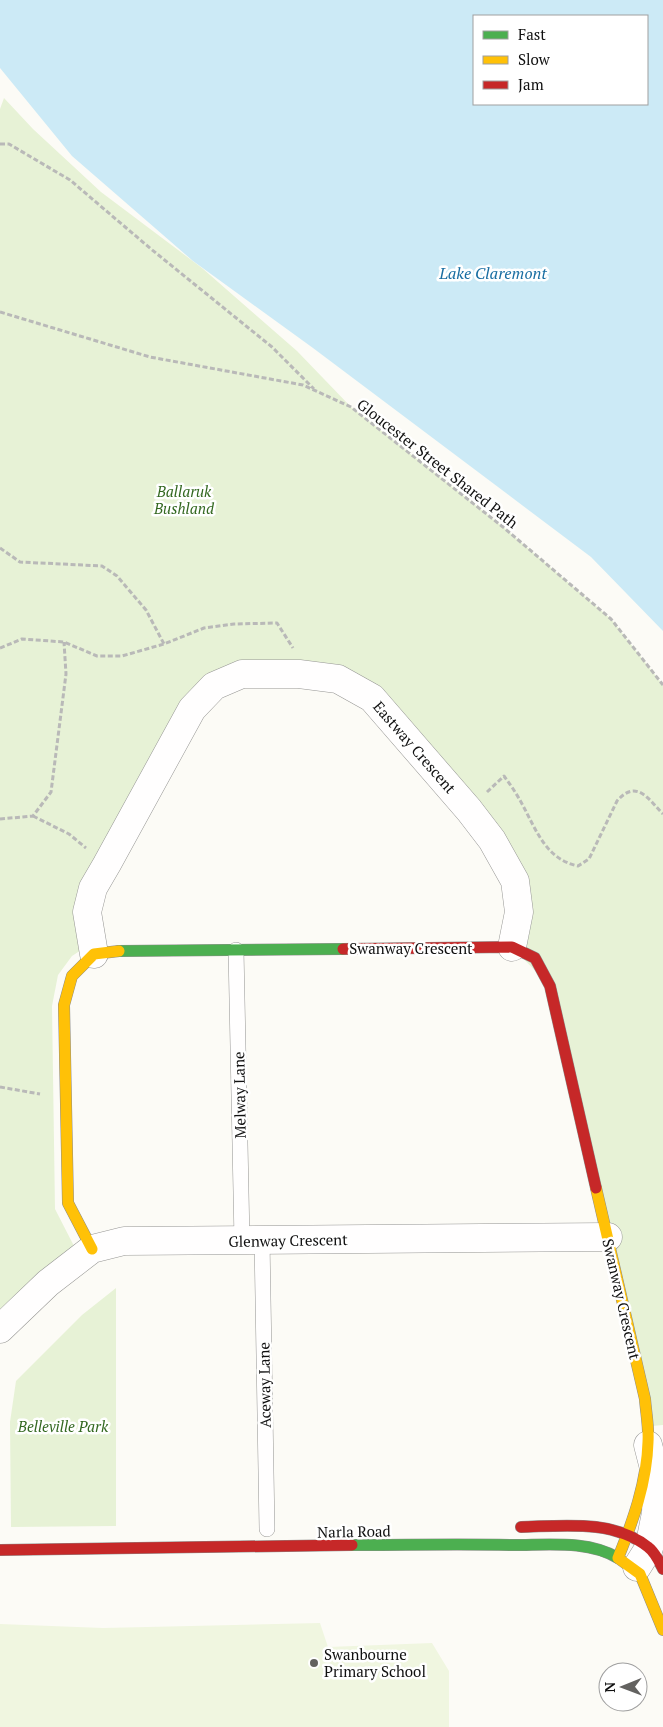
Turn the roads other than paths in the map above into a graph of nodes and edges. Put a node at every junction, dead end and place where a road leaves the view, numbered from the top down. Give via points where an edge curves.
1 (512, 948) junction
2 (236, 950) junction
3 (94, 954) junction
4 (608, 1237) junction
5 (252, 1240) junction
6 (92, 1248) junction
7 (0, 1329) edge
8 (648, 1444) joint
9 (514, 1527) dead end
10 (267, 1529) dead end
11 (0, 1550) edge
12 (647, 1550) edge
13 (626, 1564) junction
14 (663, 1630) edge

1 - 2 street, Swanway Crescent
1 - 3 street, Eastway Crescent via 519,912 515,881 492,840 372,698 338,679 299,674 242,674 214,686 192,709 93,888 87,912
1 - 4 street, Swanway Crescent via 535,958 550,986
2 - 3 street, Swanway Crescent via 111,951
2 - 5 lane, Melway Lane
3 - 6 street via 72,976 64,1005 68,1203
4 - 5 street, Glenway Crescent
4 - 8 street, Swanway Crescent via 645,1399
5 - 6 street, Glenway Crescent via 124,1241
5 - 10 lane, Aceway Lane
6 - 7 street, Glenway Crescent via 48,1283
8 - 12 street, Swanway Crescent via 657,1480 656,1513
9 - 12 street via 584,1526
11 - 13 street, Narla Road via 476,1544 584,1546 606,1551
12 - 13 street, Swanway Crescent
13 - 14 street via 640,1574

